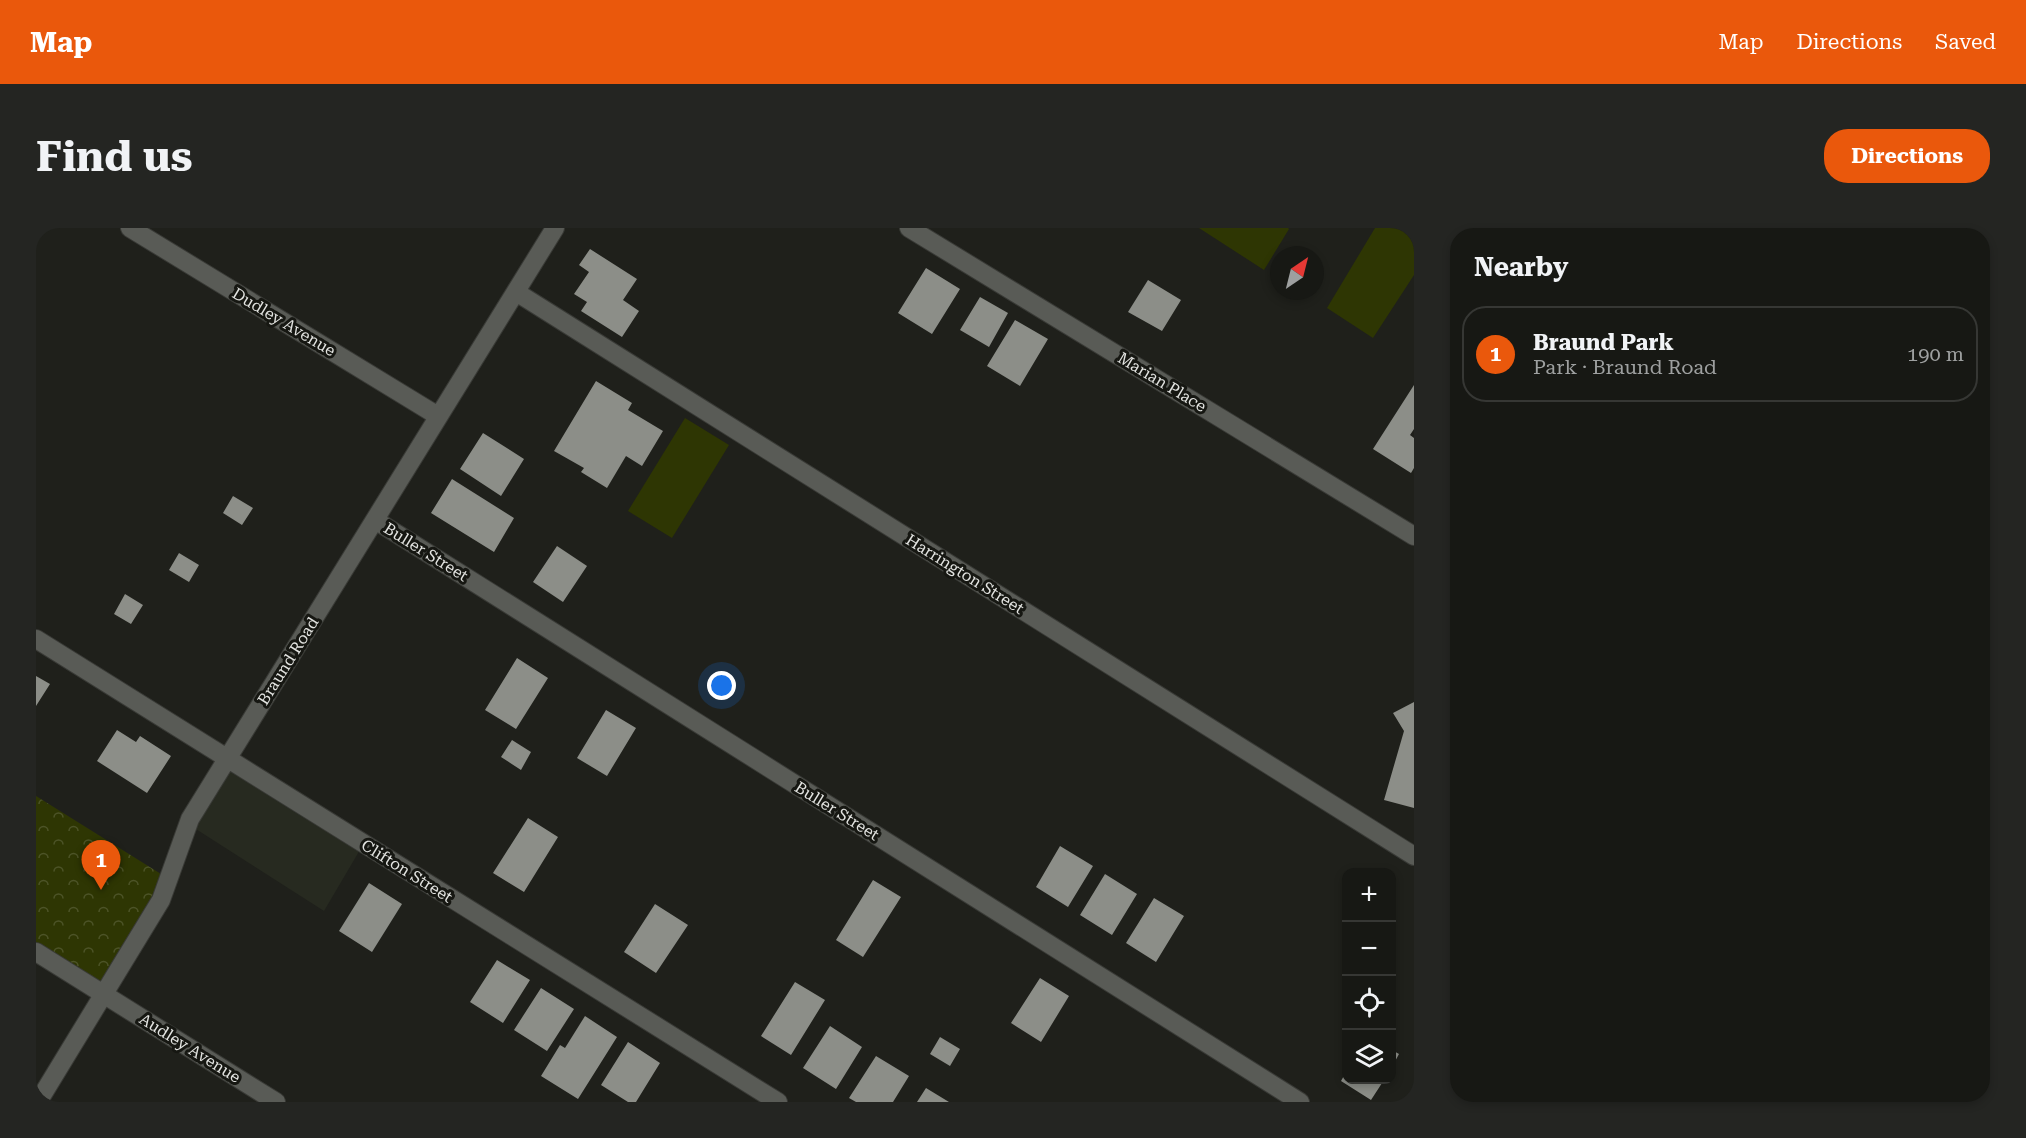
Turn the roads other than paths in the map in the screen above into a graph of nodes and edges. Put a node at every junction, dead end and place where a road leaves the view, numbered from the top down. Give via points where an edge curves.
1 (130, 228) edge
2 (555, 228) edge
3 (909, 228) edge
4 (516, 291) junction
5 (438, 416) junction
6 (375, 520) junction
7 (1414, 536) edge
8 (36, 639) edge
9 (228, 759) junction
10 (1414, 856) edge
11 (36, 952) edge
12 (103, 994) junction
13 (38, 1102) edge
14 (276, 1102) edge
15 (778, 1102) edge
16 (1300, 1102) edge

1 - 5 street, Dudley Avenue
2 - 4 street, Braund Road
3 - 7 street, Marian Place
4 - 5 street, Braund Road
4 - 10 street, Harrington Street
5 - 6 street, Braund Road
6 - 9 street, Braund Road
6 - 16 street, Buller Street
8 - 9 street, Clifton Street
9 - 12 street, Braund Road via 190,819 161,900
9 - 15 street, Clifton Street
11 - 12 street, Audley Avenue
12 - 13 street, Braund Road
12 - 14 street, Audley Avenue

